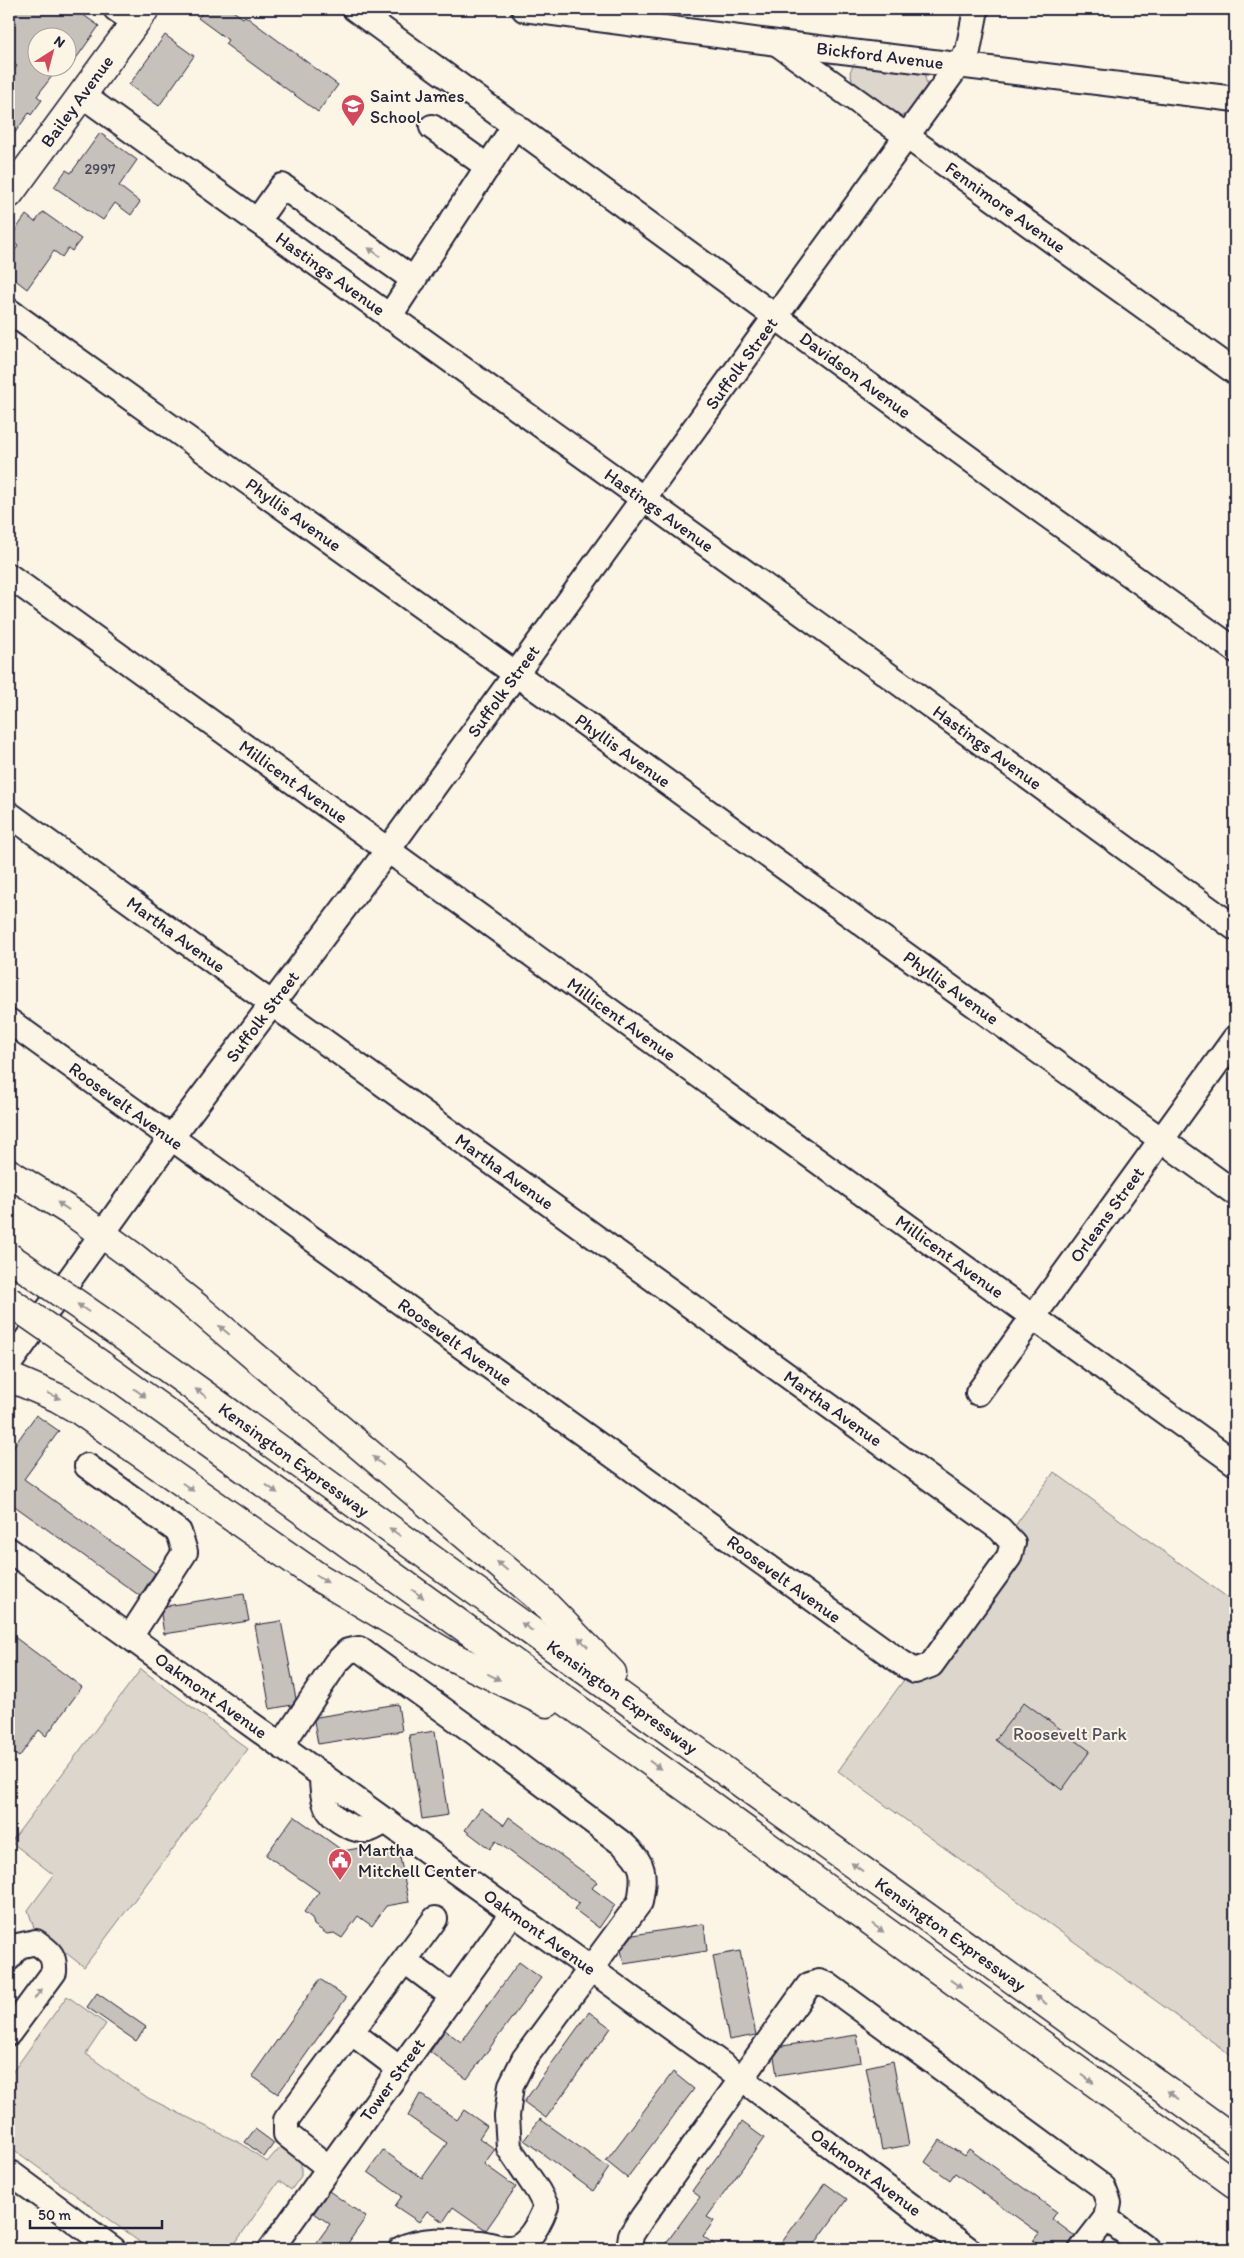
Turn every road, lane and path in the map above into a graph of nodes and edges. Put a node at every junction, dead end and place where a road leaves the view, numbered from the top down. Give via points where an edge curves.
1 (356, 9) edge
2 (524, 9) edge
3 (976, 9) edge
4 (132, 13) edge
5 (777, 43) junction
6 (959, 64) junction
7 (82, 94) junction
8 (1233, 100) edge
9 (515, 126) junction
10 (432, 127) dead end
11 (907, 134) junction
12 (488, 167) junction
13 (9, 194) edge
14 (257, 222) junction
15 (414, 280) junction
16 (9, 311) edge
17 (775, 316) junction
18 (389, 317) junction
19 (1235, 372) edge
20 (643, 499) junction
21 (9, 576) edge
22 (1235, 650) edge
23 (516, 675) junction
24 (9, 814) edge
25 (388, 850) junction
26 (1235, 928) edge
27 (273, 1006) junction
28 (9, 1021) edge
29 (1235, 1038) edge
30 (172, 1138) junction
31 (1161, 1140) junction
32 (9, 1173) edge
33 (1235, 1194) edge
34 (102, 1234) junction
35 (9, 1257) edge
36 (9, 1302) edge
37 (1034, 1317) junction
38 (9, 1364) edge
39 (9, 1377) edge
40 (978, 1393) dead end
41 (1235, 1463) edge
42 (87, 1466) dead end
43 (9, 1550) edge
44 (130, 1637) junction
45 (902, 1663) joint
46 (666, 1727) junction
47 (616, 1736) junction
48 (281, 1746) junction
49 (513, 1912) junction
50 (435, 1919) dead end
51 (9, 1958) edge
52 (405, 1961) junction
53 (591, 1969) junction
54 (452, 1996) junction
55 (351, 2032) junction
56 (9, 2033) edge
57 (400, 2069) junction
58 (742, 2079) junction
59 (1235, 2140) edge
60 (329, 2168) junction
61 (9, 2172) edge
62 (1235, 2184) edge
63 (1106, 2218) junction
64 (113, 2249) edge
65 (271, 2249) edge
66 (401, 2249) edge
67 (629, 2249) edge
68 (968, 2249) edge
69 (1082, 2249) edge
70 (1147, 2249) edge

1 - 9 street, Davidson Avenue
2 - 5 street, Bickford Avenue
3 - 6 street, Suffolk Street via 968,51
4 - 7 main road, Bailey Avenue
5 - 6 street, Bickford Avenue
5 - 11 street, Fennimore Avenue
6 - 8 street, Bickford Avenue
6 - 11 street, Suffolk Street
7 - 13 main road, Bailey Avenue
7 - 14 street, Hastings Avenue
9 - 12 street
9 - 17 street, Davidson Avenue
10 - 12 street
11 - 17 street, Suffolk Street
11 - 19 street, Fennimore Avenue
12 - 15 street
15 -> 14 street via 282,186
14 - 18 street, Hastings Avenue
15 - 18 street
16 - 23 street, Phyllis Avenue
17 - 20 street, Suffolk Street
17 - 22 street, Davidson Avenue
18 - 20 street, Hastings Avenue
20 - 23 street, Suffolk Street
20 - 26 street, Hastings Avenue
21 - 25 street, Millicent Avenue
23 - 25 street, Suffolk Street
23 - 31 street, Phyllis Avenue
24 - 27 street, Martha Avenue
25 - 27 street, Suffolk Street
25 - 37 street, Millicent Avenue
27 - 30 street, Suffolk Street
27 - 45 street, Martha Avenue via 1000,1529 1013,1543 1009,1557 932,1666 915,1671
28 - 30 street, Roosevelt Avenue
29 - 31 street, Orleans Street
30 - 34 street, Suffolk Street
30 - 45 street, Roosevelt Avenue
31 - 33 street, Phyllis Avenue
31 - 37 street, Orleans Street
34 -> 32 main road
34 - 38 street, Suffolk Street
46 -> 34 main road via 539,1598 199,1309
46 -> 35 main road, Kensington Expressway, bridge
36 -> 47 main road, Kensington Expressway, bridge
37 - 40 street, Orleans Street
37 - 41 street, Millicent Avenue
39 -> 47 main road via 79,1410 269,1545 451,1656
42 - 44 street via 179,1532 185,1552
43 - 44 street, Oakmont Avenue
44 - 48 street, Oakmont Avenue
59 -> 46 main road, Kensington Expressway
47 -> 62 main road, Kensington Expressway
48 - 49 street, Oakmont Avenue
48 - 53 street via 336,1663 348,1651 359,1649 639,1858 642,1872 640,1902
49 - 53 street, Oakmont Avenue
49 - 54 street, Tower Street
50 - 52 street
56 -> 51 street via 54,1972 52,1955 36,1942 18,1946
52 - 54 street
52 - 55 street
53 - 58 street, Oakmont Avenue
53 - 66 street via 524,2059 510,2086 507,2116 509,2148 546,2206 541,2221 526,2240 509,2249 482,2243 424,2242
54 - 57 street, Tower Street
55 - 57 street
55 - 60 street via 286,2120 286,2134
57 - 60 street, Tower Street
58 - 63 street via 809,1985 819,1982 1104,2187 1109,2203
58 - 67 street via 642,2218 631,2236
58 - 68 street, Oakmont Avenue
60 - 65 street, Tower Street
61 - 64 street
63 - 69 street
63 - 70 street

